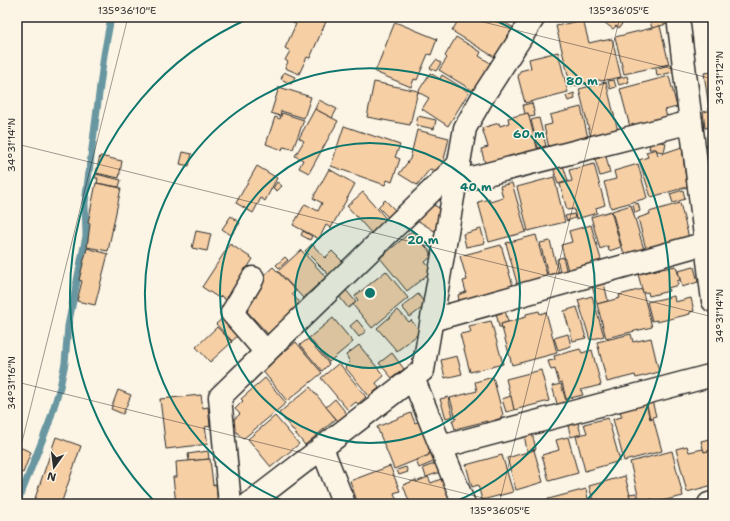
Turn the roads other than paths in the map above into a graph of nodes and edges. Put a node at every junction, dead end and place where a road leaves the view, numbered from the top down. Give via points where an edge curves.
1 (534, 17) edge
2 (678, 17) edge
3 (691, 122) junction
4 (457, 173) junction
5 (706, 243) junction
6 (253, 278) dead end
7 (713, 300) edge
8 (432, 320) junction
9 (266, 352) junction
10 (713, 375) edge
11 (412, 378) junction
12 (440, 447) junction
13 (322, 448) junction
14 (713, 503) edge
15 (230, 504) edge
16 (249, 504) edge
17 (344, 504) edge
18 (464, 504) edge
19 (709, 504) edge

1 - 4 street via 465,128
2 - 3 street
3 - 4 street
3 - 5 street
4 - 8 street
4 - 9 street
5 - 7 street
5 - 8 street
6 - 9 street via 232,313
8 - 11 street via 423,370
9 - 15 street via 220,397
10 - 12 street
11 - 12 street
11 - 13 street
12 - 18 street
13 - 16 street
13 - 17 street
14 - 19 street

